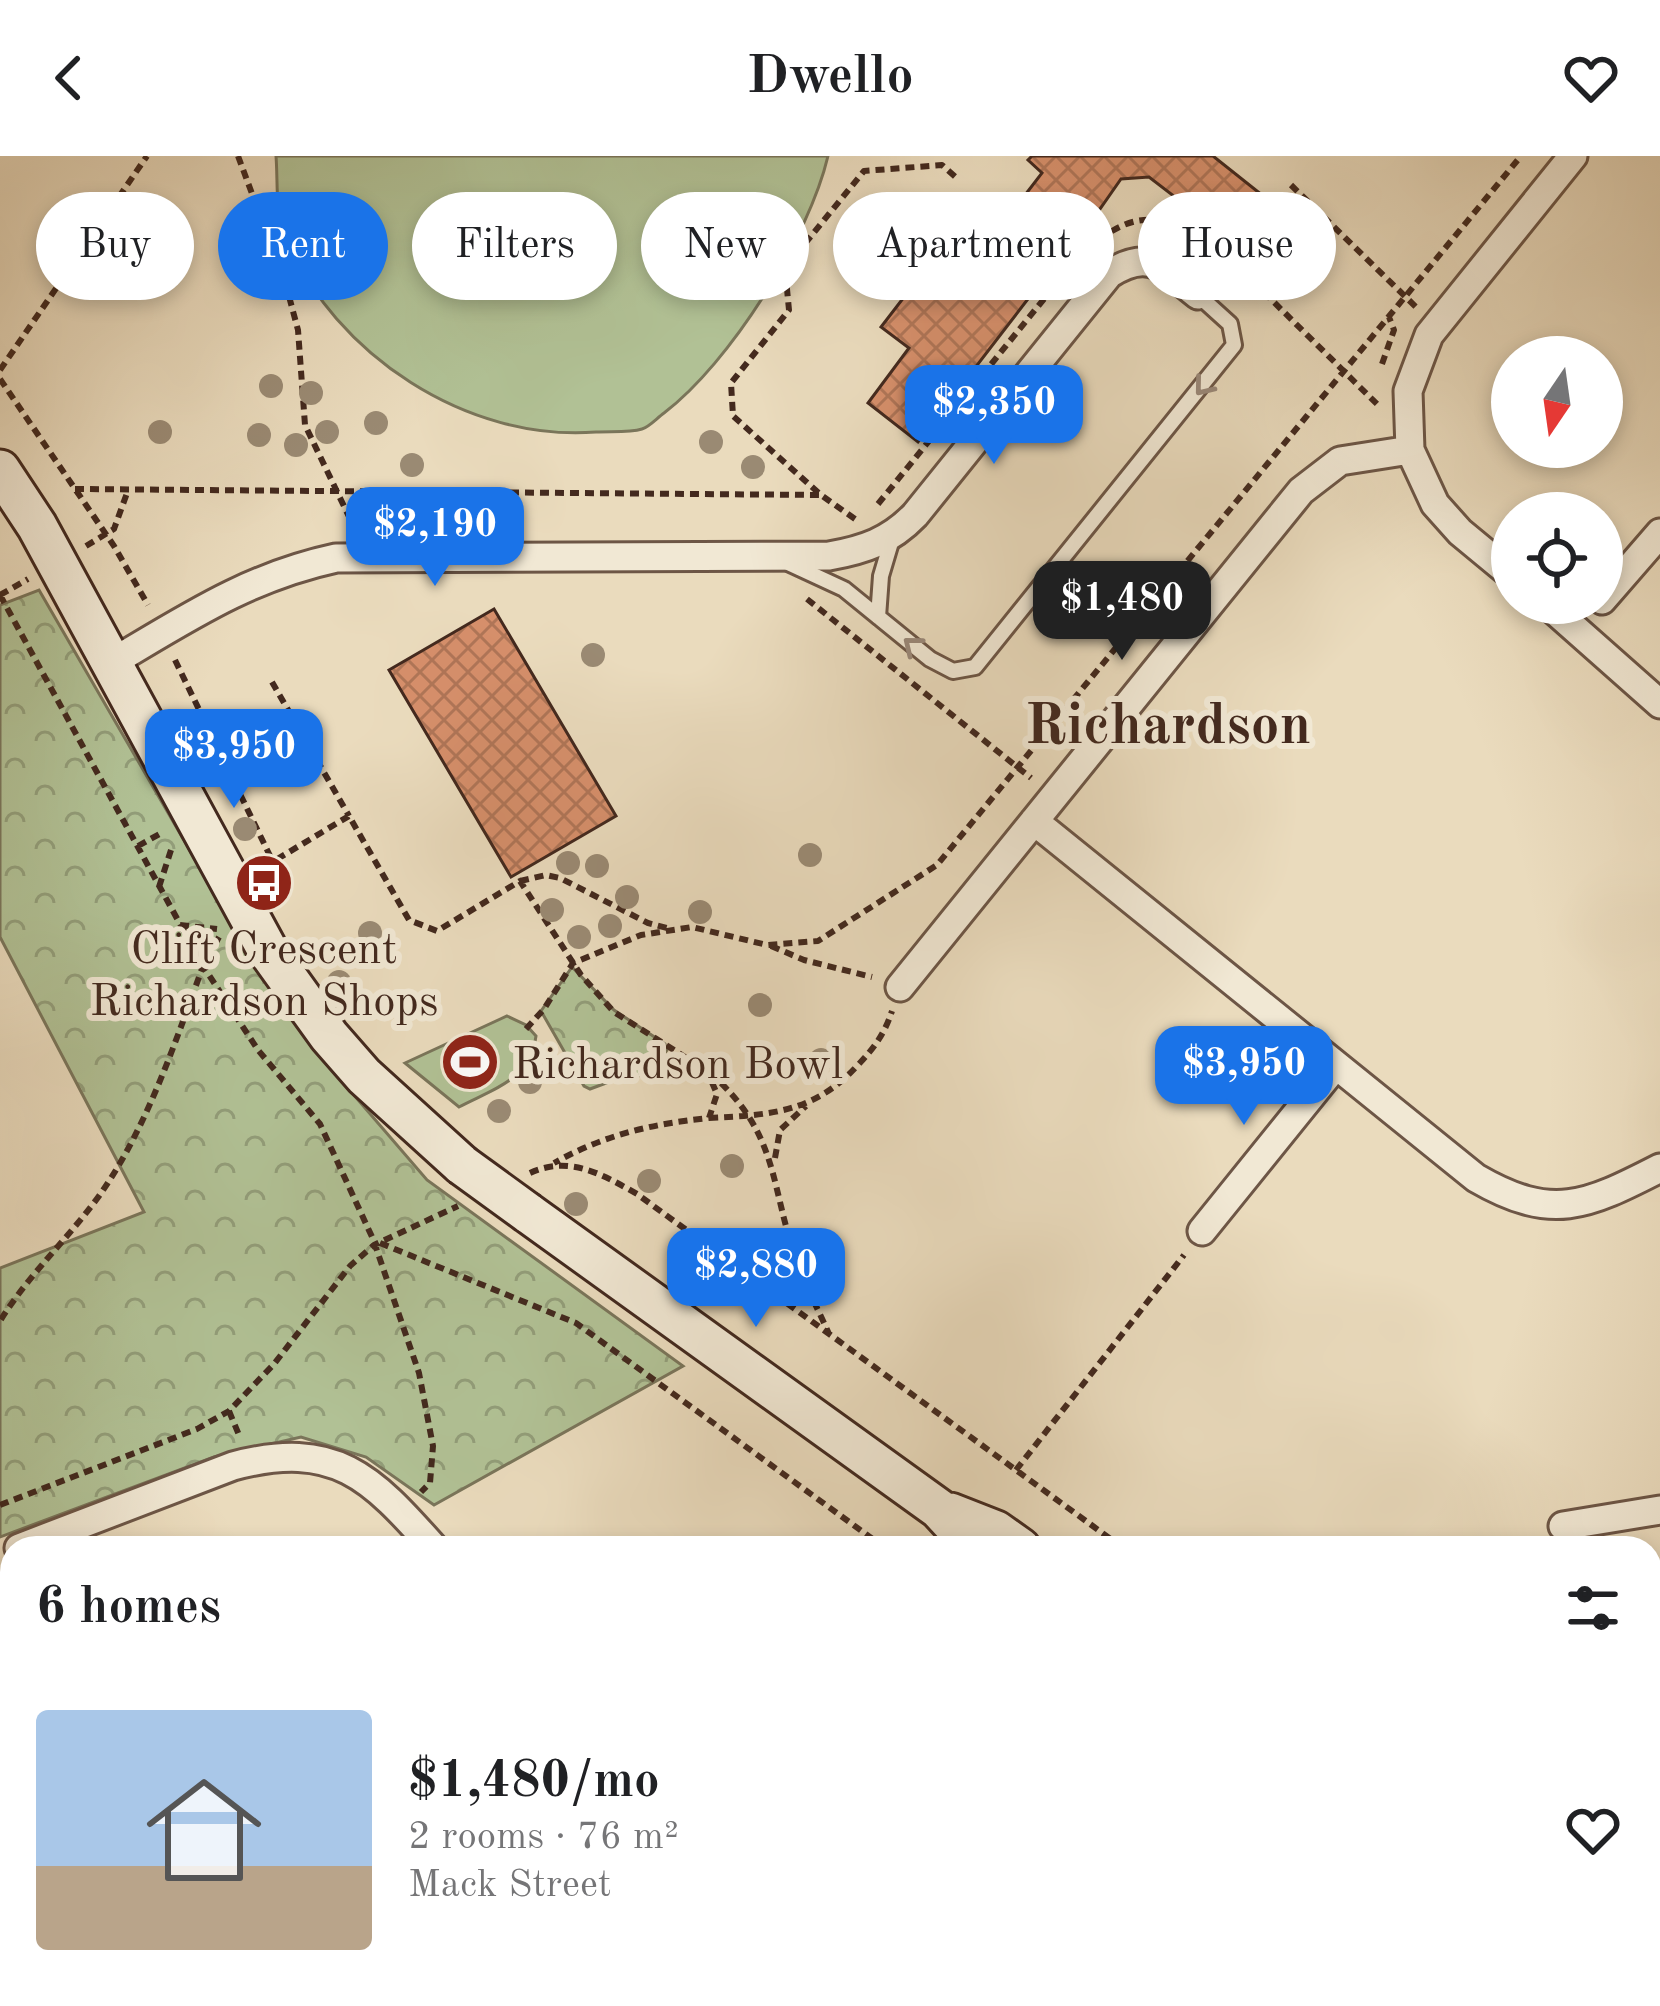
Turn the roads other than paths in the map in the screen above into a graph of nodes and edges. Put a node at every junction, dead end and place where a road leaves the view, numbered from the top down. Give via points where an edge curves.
1 (1573, 156) edge
2 (1138, 260) edge
3 (1203, 300) edge
4 (1410, 449) junction
5 (0, 470) edge
6 (1660, 532) edge
7 (893, 534) junction
8 (766, 556) junction
9 (1491, 558) edge
10 (1623, 576) edge
11 (878, 616) junction
12 (1571, 624) edge
13 (1581, 624) edge
14 (1577, 629) junction
15 (111, 663) junction
16 (1660, 704) edge
17 (1034, 821) junction
18 (900, 987) road end
19 (1336, 1065) junction
20 (1660, 1168) edge
21 (1202, 1231) road end
22 (939, 1509) junction
23 (1660, 1510) edge
24 (1563, 1526) dead end
25 (53, 1536) edge
26 (423, 1536) edge
27 (964, 1536) edge
28 (1003, 1536) edge

1 - 4 street via 1420,352 1408,391
2 - 7 street via 1109,274
3 -> 11 lane via 1230,324 1234,345 975,667 953,671 930,659
4 - 9 street via 1435,504
4 - 17 street via 1340,461 1301,491
5 - 15 street
6 - 10 street
7 - 8 street via 866,550
7 - 11 lane
8 - 11 lane via 844,589
8 - 15 street via 336,558 234,591
12 - 14 street
13 - 14 street
14 - 16 street
15 - 22 street, bridge via 268,951 364,1076 462,1165 525,1195
17 - 18 street
17 - 19 street
19 - 20 street via 1512,1199 1574,1205
19 - 21 street
22 - 27 street
22 - 28 street
23 - 24 street
25 - 26 street via 256,1460 302,1457 346,1468 385,1492

